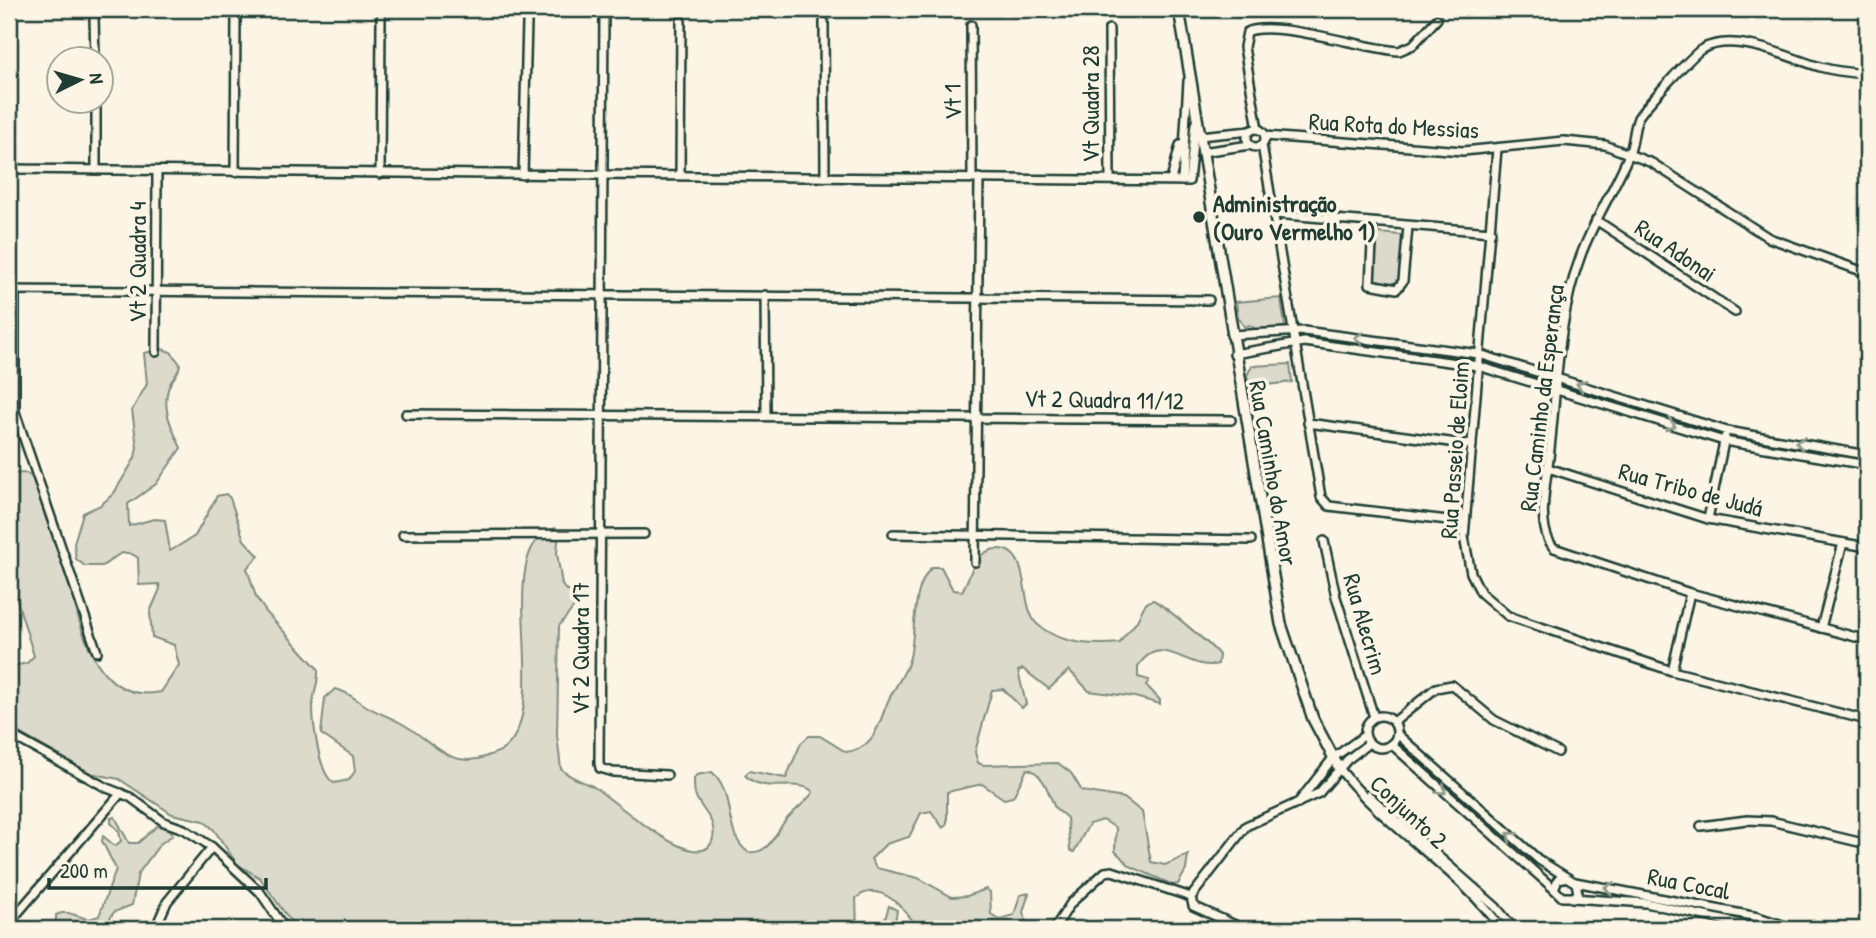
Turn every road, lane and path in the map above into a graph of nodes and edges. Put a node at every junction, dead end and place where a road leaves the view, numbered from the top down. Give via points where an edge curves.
1 (604, 9) edge
2 (1179, 9) edge
3 (236, 12) dead end
4 (94, 16) dead end
5 (382, 18) dead end
6 (1437, 19) dead end
7 (681, 21) dead end
8 (527, 22) dead end
9 (824, 22) dead end
10 (971, 25) dead end
11 (1110, 29) dead end
12 (95, 46) edge
13 (1189, 70) junction
14 (1867, 74) edge
15 (1194, 102) junction
16 (96, 116) edge
17 (1185, 120) junction
18 (1254, 130) junction
19 (1199, 136) junction
20 (1265, 136) junction
21 (1250, 145) junction
22 (1262, 145) junction
23 (1497, 149) junction
24 (1202, 152) junction
25 (1630, 153) junction
26 (9, 169) edge
27 (96, 170) junction
28 (157, 172) junction
29 (235, 172) junction
30 (380, 174) junction
31 (604, 175) junction
32 (680, 175) junction
33 (523, 176) junction
34 (825, 177) junction
35 (976, 178) junction
36 (1110, 178) junction
37 (1171, 180) junction
38 (1185, 181) junction
39 (1274, 214) junction
40 (1596, 220) junction
41 (1373, 225) junction
42 (1408, 227) junction
43 (1491, 232) junction
44 (1867, 273) edge
45 (12, 290) edge
46 (155, 291) junction
47 (603, 294) junction
48 (765, 295) junction
49 (978, 296) junction
50 (1209, 300) dead end
51 (1735, 312) dead end
52 (1292, 330) junction
53 (1251, 334) junction
54 (1231, 335) junction
55 (1294, 344) junction
56 (1254, 351) junction
57 (156, 352) dead end
58 (1234, 354) junction
59 (1479, 354) junction
60 (1478, 366) junction
61 (1558, 377) junction
62 (1556, 389) junction
63 (406, 414) dead end
64 (600, 414) junction
65 (766, 415) junction
66 (976, 417) junction
67 (1231, 420) dead end
68 (1308, 423) junction
69 (1727, 431) junction
70 (1724, 441) junction
71 (1472, 445) junction
72 (1867, 455) edge
73 (1867, 465) edge
74 (1548, 468) junction
75 (1708, 519) junction
76 (1465, 522) junction
77 (600, 534) junction
78 (644, 534) dead end
79 (893, 534) dead end
80 (403, 535) dead end
81 (977, 537) junction
82 (1251, 540) dead end
83 (1324, 541) dead end
84 (1843, 542) junction
85 (1867, 547) edge
86 (975, 562) dead end
87 (1690, 593) junction
88 (1821, 628) junction
89 (1867, 640) edge
90 (97, 652) dead end
91 (1672, 671) junction
92 (1374, 717) junction
93 (1867, 720) edge
94 (1394, 722) junction
95 (9, 734) edge
96 (1397, 734) junction
97 (1367, 739) junction
98 (1391, 744) junction
99 (1558, 752) dead end
100 (1333, 758) junction
101 (1339, 768) junction
102 (667, 775) dead end
103 (1352, 786) joint
104 (121, 793) junction
105 (1299, 801) junction
106 (1701, 826) dead end
107 (1867, 844) edge
108 (212, 847) junction
109 (1564, 878) junction
110 (1575, 881) junction
111 (1554, 889) junction
112 (1191, 897) junction
113 (1572, 898) junction
114 (1485, 902) junction
115 (9, 923) edge
116 (1736, 926) edge
117 (1056, 927) edge
118 (155, 929) edge
119 (285, 929) edge
120 (1065, 929) edge
121 (1244, 929) edge
122 (1502, 929) edge
123 (1514, 929) edge
124 (1763, 929) edge
125 (1795, 929) edge

1 - 31 street, Vt 2 Quadra 17
2 - 13 street, Rua Caminho do Amor
3 - 29 street
4 - 12 street
5 - 30 street
6 - 18 street via 1413,45 1399,51 1261,29 1247,32 1244,47
7 - 32 street
8 - 33 street
9 - 34 street
10 - 35 street, Vt 1
11 - 36 street, Vt Quadra 28
13 - 15 street, Rua Caminho do Amor
13 - 17 street
14 - 25 street, Rua Caminho da Esperança via 1822,67 1745,44 1706,47 1687,60 1672,82 1644,108
15 - 19 street, Rua Caminho do Amor
15 - 38 street via 1195,138
16 - 27 street
17 - 37 street
17 - 38 street
18 - 19 street
18 - 20 street
18 - 21 street via 1247,138
19 - 24 street, Rua Caminho do Amor
20 - 22 street
20 - 23 street, Rua Rota do Messias via 1463,151
21 - 22 street
21 - 24 street
22 - 39 street, Rua Caminho do Amor
23 - 25 street, Rua Rota do Messias via 1564,141
23 - 43 street, Rua Passeio de Eloim
24 - 54 street, Rua Caminho do Amor
25 - 40 street, Rua Caminho da Esperança
25 - 44 street, Rua Rota do Messias via 1769,238
26 - 27 street
27 - 28 street
28 - 29 street
28 - 46 street, Vt 2 Quadra 4
29 - 30 street
30 - 33 street
31 - 32 street
31 - 33 street
31 - 47 street, Vt 2 Quadra 17
32 - 34 street
34 - 35 street
35 - 36 street
35 - 49 street, Vt 1
36 - 37 street
37 - 38 street
39 - 41 street
39 - 52 street, Rua Caminho do Amor
40 - 51 street, Rua Adonai
40 - 61 street, Rua Caminho da Esperança via 1571,285
41 - 42 street
41 - 42 street via 1368,281 1379,288 1401,287
42 - 43 street
43 - 59 street, Rua Passeio de Eloim
45 - 46 street
45 - 90 street via 15,412
46 - 47 street
46 - 57 street, Vt 2 Quadra 4
47 - 48 street
47 - 64 street, Vt 2 Quadra 17
48 - 49 street
48 - 65 street
49 - 50 street
49 - 66 street, Vt 1
52 - 53 street
52 - 55 street, Rua Caminho do Amor
59 -> 52 street
53 - 54 street
53 - 56 street
54 - 58 street, Rua Caminho do Amor
55 - 56 street
55 - 60 street
55 - 68 street, Rua Caminho do Amor
56 - 58 street
58 - 100 street, Rua Caminho do Amor via 1281,624 1306,700
59 - 60 street, Rua Passeio de Eloim
59 - 61 street
60 - 62 street
60 - 71 street, Rua Passeio de Eloim
61 - 62 street, Rua Caminho da Esperança
69 -> 61 street
62 -> 70 street
62 - 74 street, Rua Caminho da Esperança
63 - 64 street, Vt 2 Quadra 11/12
64 - 65 street, Vt 2 Quadra 11/12
64 - 77 street, Vt 2 Quadra 17
65 - 66 street, Vt 2 Quadra 11/12
66 - 67 street, Vt 2 Quadra 11/12
66 - 81 street, Vt 1
68 - 71 street
68 - 76 street, Rua Caminho do Amor via 1318,486 1329,506
69 - 70 street
72 -> 69 street
70 - 73 street
70 - 75 street
71 - 76 street, Rua Passeio de Eloim
74 - 75 street, Rua Tribo de Judá
74 - 87 street, Rua Caminho da Esperança via 1545,522 1554,548
75 - 84 street, Rua Tribo de Judá
76 - 91 street, Rua Passeio de Eloim via 1471,573 1496,609
77 - 78 street
77 - 80 street
77 - 102 street, Vt 2 Quadra 17 via 600,768
79 - 81 street
81 - 82 street
81 - 86 street, Vt 1
83 - 92 street, Rua Alecrim via 1339,608
84 - 85 street, Rua Tribo de Judá
84 - 88 street
87 - 88 street, Rua Caminho da Esperança
87 - 91 street
88 - 89 street, Rua Caminho da Esperança
91 - 93 street, Rua Passeio de Eloim
92 - 94 street
92 - 97 street via 1368,721
94 - 96 street
94 - 99 street via 1436,688 1452,685 1494,720
95 - 104 street
96 - 98 street
109 -> 96 street
97 - 98 street via 1381,748
97 - 100 street
97 - 101 street
98 -> 111 street
100 - 101 street, Rua Caminho do Amor
100 - 105 street
101 - 103 street, Rua Caminho do Amor
101 - 105 street via 1320,793
103 - 114 street, Conjunto 2
104 - 108 street
104 - 115 street
105 - 112 street via 1246,826
106 - 107 street via 1771,821
108 - 118 street via 167,902
108 - 119 street via 260,892
109 - 110 street
109 - 111 street via 1558,879
110 - 113 street via 1578,893
125 -> 110 street, Rua Cocal via 1758,917
111 - 113 street via 1560,896
112 - 117 street via 1105,872 1071,903
112 - 121 street via 1193,906
113 - 116 street, Rua Cocal via 1646,903
114 - 122 street, Conjunto 2
114 - 123 street, Conjunto 2
116 - 124 street, Rua Cocal
117 - 120 street

